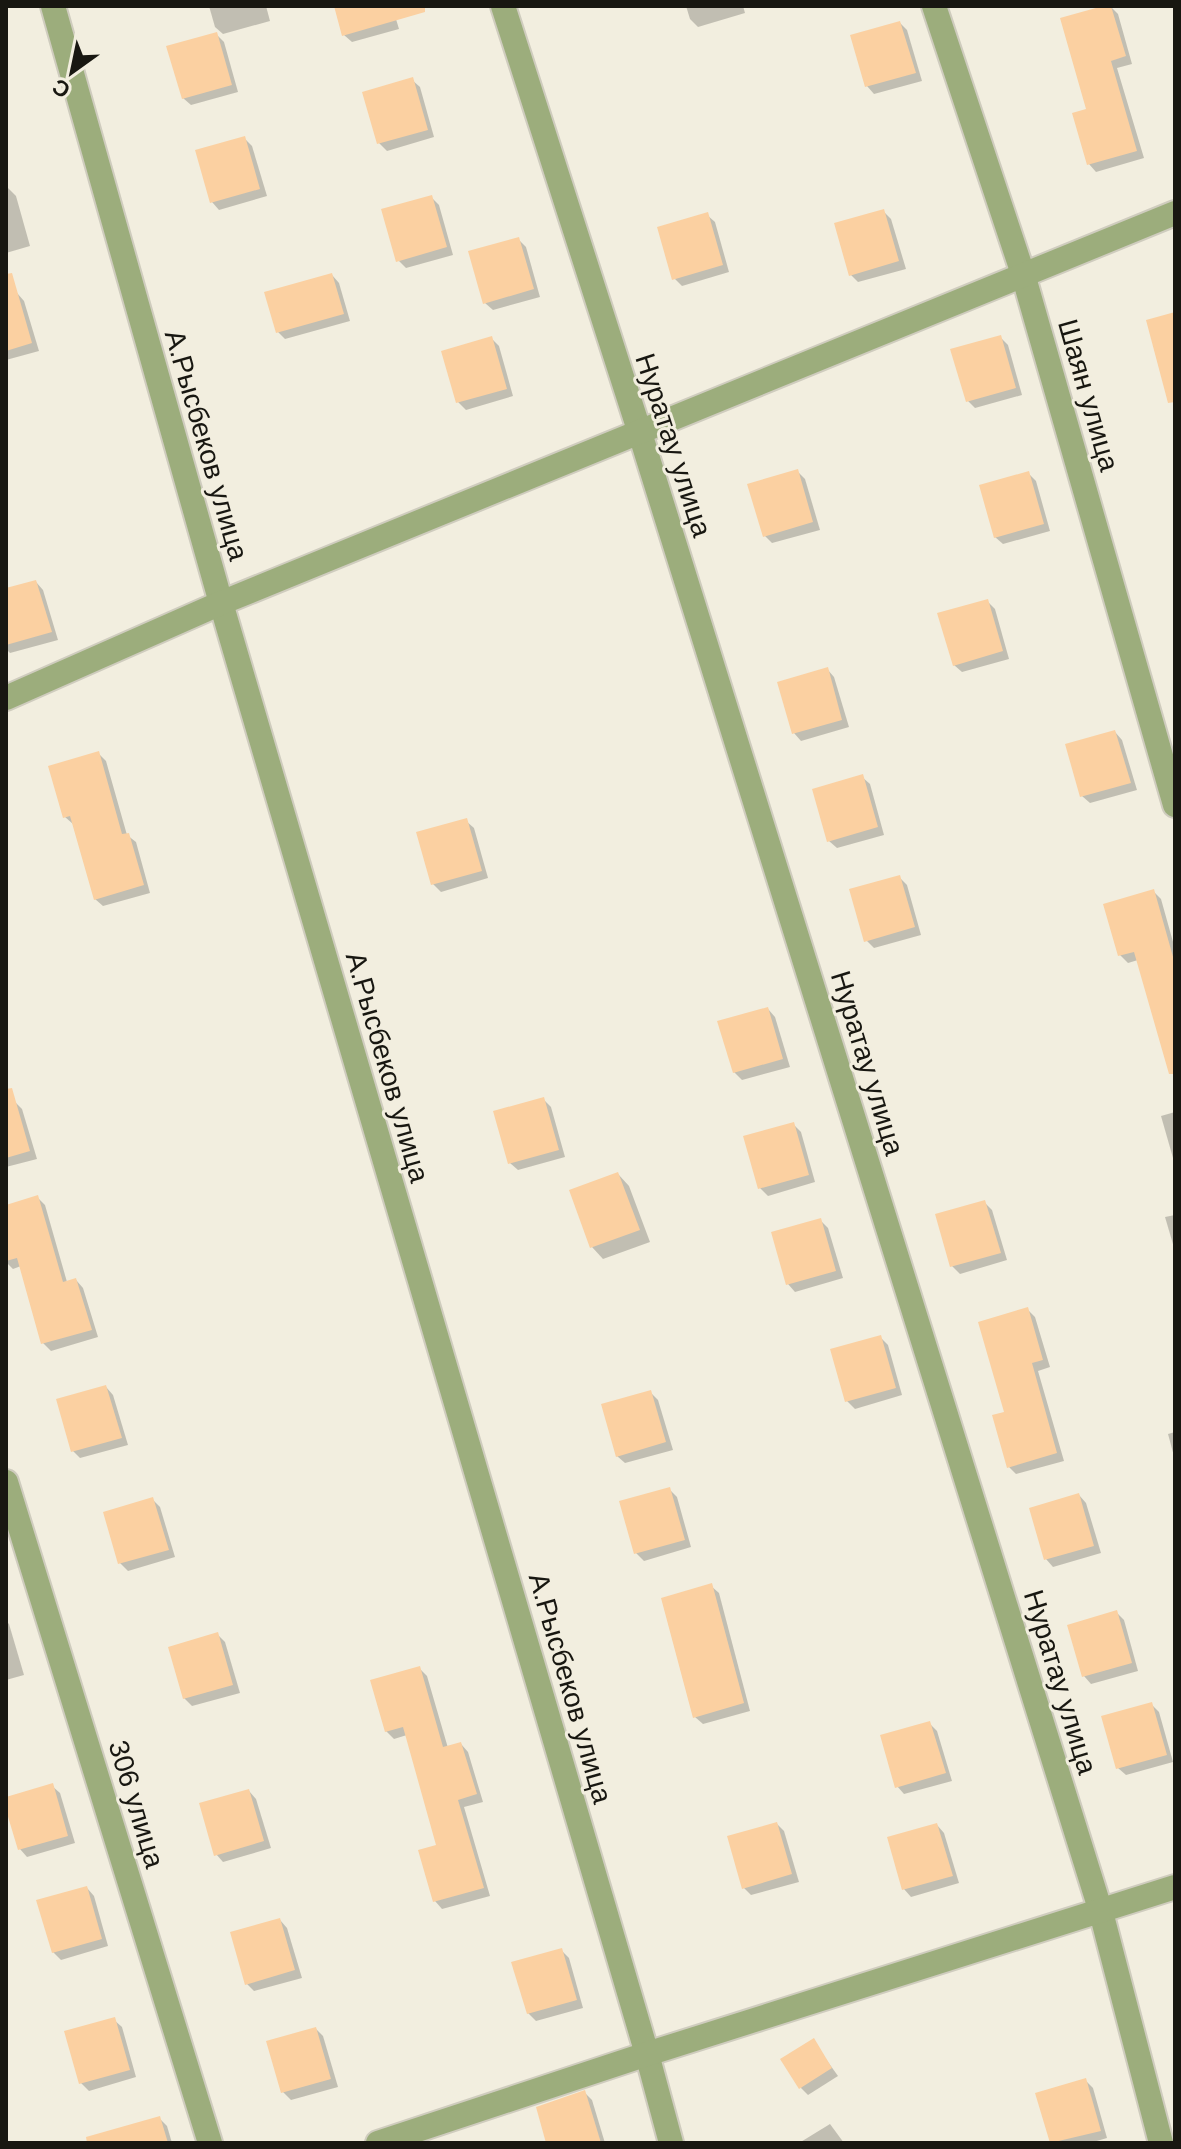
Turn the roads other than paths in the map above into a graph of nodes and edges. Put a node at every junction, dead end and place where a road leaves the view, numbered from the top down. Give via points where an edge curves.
1 (53, 6) edge
2 (503, 6) edge
3 (934, 6) edge
4 (1175, 213) edge
5 (1023, 274) junction
6 (640, 433) junction
7 (221, 603) junction
8 (6, 698) edge
9 (1175, 805) edge
10 (6, 1482) edge
11 (1175, 1887) edge
12 (1101, 1912) junction
13 (647, 2054) junction
14 (210, 2143) edge
15 (378, 2143) edge
16 (671, 2143) edge
17 (1161, 2143) edge

1 - 7 street, А.Рысбеков улица
2 - 6 street, Нуратау улица
3 - 5 street, Шаян улица
4 - 5 street
5 - 6 street
5 - 9 street, Шаян улица
6 - 7 street
6 - 12 street, Нуратау улица
7 - 8 street
7 - 13 street, А.Рысбеков улица
10 - 14 street, 306 улица
11 - 12 street
12 - 13 street
12 - 17 street, Нуратау улица
13 - 15 street
13 - 16 street, А.Рысбеков улица

